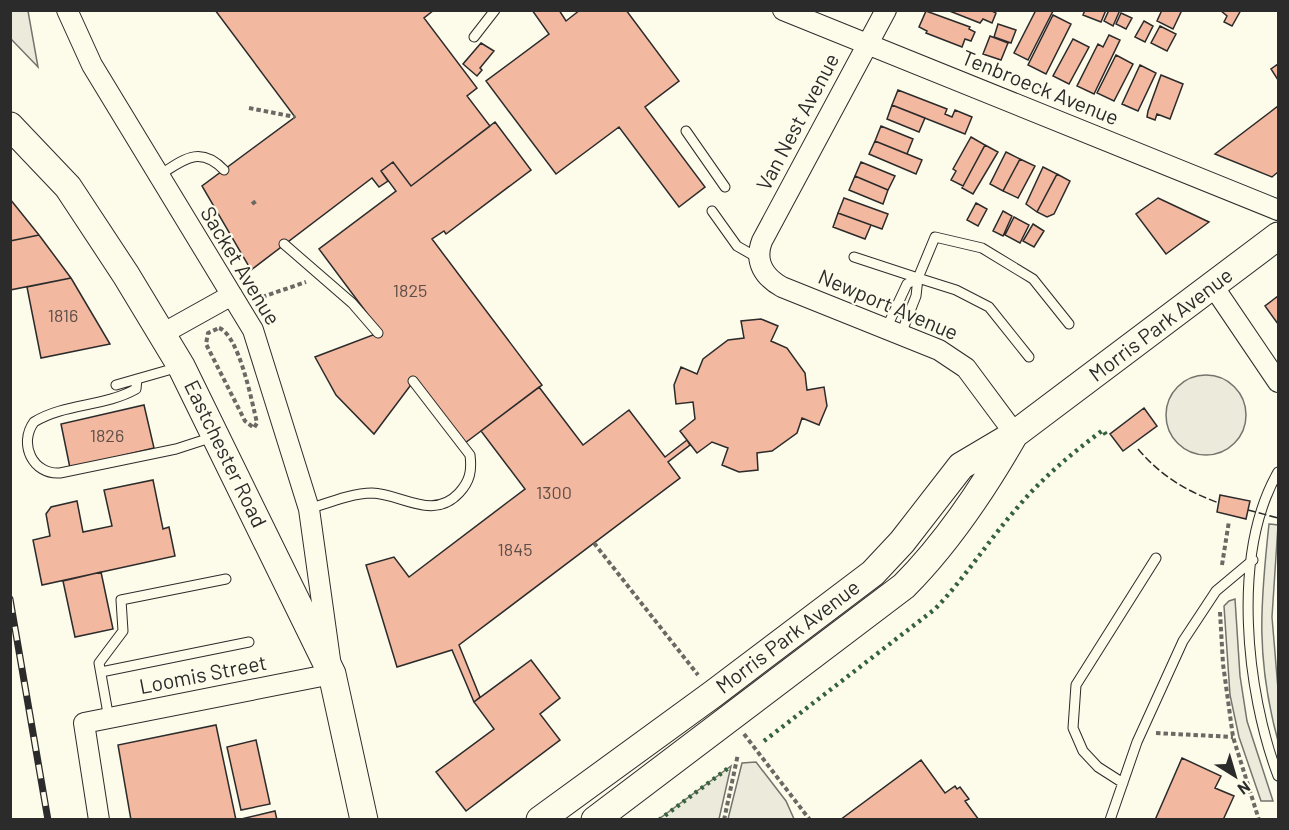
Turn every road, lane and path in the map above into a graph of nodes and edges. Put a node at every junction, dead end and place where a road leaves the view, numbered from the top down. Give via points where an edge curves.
1 (67, 10) edge
2 (495, 10) edge
3 (783, 10) edge
4 (886, 10) edge
5 (474, 37) dead end
6 (867, 44) junction
7 (249, 108) dead end
8 (295, 117) dead end
9 (10, 126) edge
10 (686, 131) dead end
11 (224, 170) dead end
12 (158, 176) junction
13 (725, 187) dead end
14 (1278, 210) edge
15 (712, 211) dead end
16 (1278, 236) edge
17 (284, 244) dead end
18 (854, 257) dead end
19 (758, 258) junction
20 (322, 277) junction
21 (918, 278) junction
22 (1214, 286) junction
23 (232, 295) junction
24 (262, 297) dead end
25 (1069, 324) dead end
26 (894, 331) junction
27 (378, 333) dead end
28 (162, 334) junction
29 (231, 339) joint
30 (1029, 357) dead end
31 (181, 366) junction
32 (137, 379) junction
33 (413, 381) dead end
34 (1278, 382) edge
35 (116, 385) dead end
36 (1015, 434) junction
37 (216, 436) junction
38 (1278, 472) edge
39 (309, 509) junction
40 (1228, 521) dead end
41 (594, 543) dead end
42 (1156, 558) dead end
43 (1253, 560) junction
44 (225, 579) dead end
45 (1219, 588) junction
46 (249, 642) dead end
47 (100, 672) junction
48 (332, 674) junction
49 (703, 681) dead end
50 (109, 719) junction
51 (739, 728) dead end
52 (1142, 732) junction
53 (1233, 737) junction
54 (738, 754) dead end
55 (1278, 776) edge
56 (1123, 783) junction
57 (99, 819) edge
58 (364, 819) edge
59 (540, 819) edge
60 (595, 819) edge
61 (724, 819) edge
62 (810, 819) edge
63 (1110, 819) edge
64 (1259, 819) edge

1 - 12 street, Sacket Avenue via 92,65
2 - 5 lane
3 - 6 street, Tenbroeck Avenue
4 - 6 street, Van Nest Avenue
6 - 14 street, Tenbroeck Avenue
6 - 19 street, Van Nest Avenue via 762,241
7 - 8 path
9 - 28 main road, Eastchester Road via 68,187
10 - 13 lane
11 - 12 lane via 214,159 202,156 187,158
12 - 23 street, Sacket Avenue
15 - 19 lane via 737,246
16 - 22 main road, Morris Park Avenue
17 - 20 lane
18 - 21 lane
19 - 26 street, Newport Avenue via 775,283
20 - 24 path
20 - 27 lane
21 - 25 lane via 935,237 982,249 1033,279
21 - 26 lane via 916,296
21 - 26 lane via 907,284
21 - 30 lane via 956,290 989,307
22 - 34 street
22 - 36 main road, Morris Park Avenue
23 - 28 street
23 - 39 street, Sacket Avenue via 254,330
26 - 36 street, Newport Avenue via 958,360
28 - 31 main road, Eastchester Road
29 - 29 path via 257,423 254,428 245,421 205,341 208,333 219,328
31 - 32 lane
31 - 37 main road, Eastchester Road
32 - 35 lane
32 - 37 lane via 136,389 113,400 34,422 28,439 37,467 49,474 60,473 176,449
33 - 39 lane via 470,455 472,470 466,485 447,503 431,507 392,495 369,493
36 - 59 main road, Morris Park Avenue via 961,466 873,573
36 - 60 main road, Morris Park Avenue via 985,485 904,586
37 - 48 main road, Eastchester Road
38 - 43 lane via 1267,491
39 - 48 street, Sacket Avenue
40 - 45 path
41 - 49 path
42 - 56 lane via 1076,685 1073,728 1083,752
43 - 45 lane
43 - 55 lane via 1249,641 1253,690
44 - 47 lane via 121,600 123,631 99,663
45 - 52 lane via 1183,641
45 - 53 path via 1223,664
46 - 47 lane
47 - 50 lane
48 - 50 street, Loomis Street
48 - 58 main road, Eastchester Road
50 - 57 street, Loomis Street via 84,723
51 - 62 path
52 - 53 path
52 - 56 lane
53 - 64 path
54 - 61 path
56 - 63 lane

